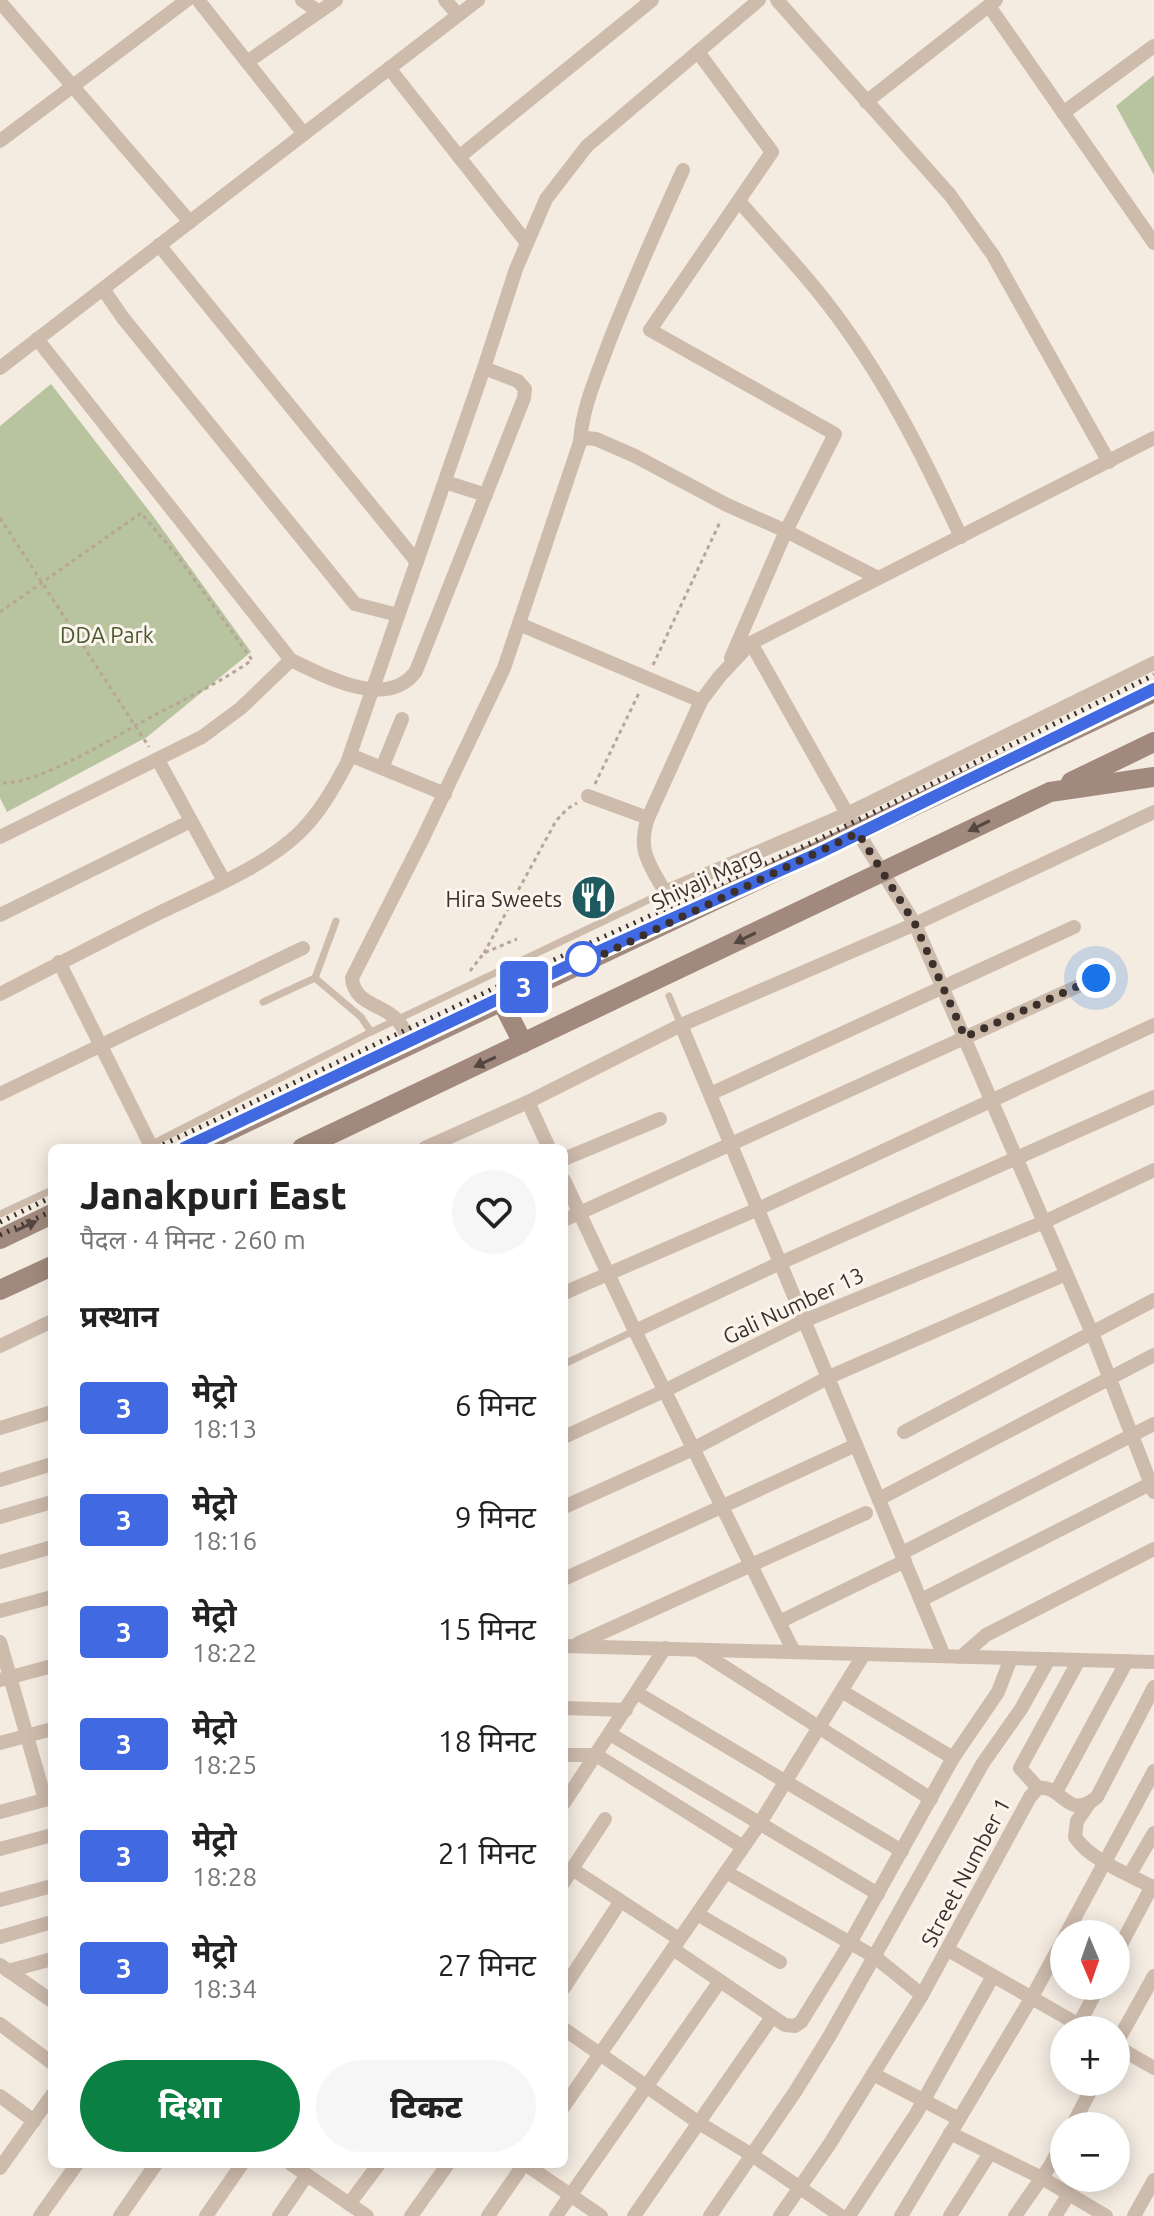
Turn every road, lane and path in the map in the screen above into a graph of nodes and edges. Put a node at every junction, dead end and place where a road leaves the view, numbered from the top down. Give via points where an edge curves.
1 (187, 0) edge
2 (198, 0) edge
3 (302, 0) edge
4 (336, 0) edge
5 (445, 0) edge
6 (478, 0) edge
7 (652, 0) edge
8 (759, 0) edge
9 (777, 0) edge
10 (0, 2) edge
11 (992, 3) edge
12 (319, 12) junction
13 (458, 15) junction
14 (1154, 46) edge
15 (698, 52) junction
16 (247, 62) junction
17 (389, 68) junction
18 (73, 84) junction
19 (866, 102) junction
20 (1063, 113) junction
21 (304, 134) junction
22 (0, 141) edge
23 (459, 157) junction
24 (683, 170) dead end
25 (739, 201) junction
26 (190, 222) junction
27 (527, 243) junction
28 (1154, 243) edge
29 (159, 245) junction
30 (103, 289) junction
31 (37, 339) junction
32 (0, 368) edge
33 (484, 368) junction
34 (1154, 438) edge
35 (580, 442) junction
36 (1109, 462) junction
37 (445, 482) junction
38 (486, 495) junction
39 (727, 505) junction
40 (0, 518) edge
41 (786, 531) junction
42 (961, 537) junction
43 (417, 562) junction
44 (878, 578) junction
45 (42, 583) junction
46 (0, 612) edge
47 (398, 615) junction
48 (519, 624) junction
49 (751, 643) junction
50 (291, 660) junction
51 (1154, 663) edge
52 (726, 669) junction
53 (646, 678) junction
54 (372, 692) junction
55 (1154, 692) edge
56 (701, 701) junction
57 (402, 719) dead end
58 (135, 725) junction
59 (1154, 742) edge
60 (350, 755) junction
61 (158, 760) junction
62 (382, 768) junction
63 (1154, 777) edge
64 (0, 783) edge
65 (1050, 792) junction
66 (445, 794) junction
67 (588, 796) junction
68 (1154, 812) edge
69 (847, 814) junction
70 (648, 818) junction
71 (191, 821) junction
72 (858, 833) junction
73 (0, 837) edge
74 (883, 871) junction
75 (224, 881) junction
76 (671, 889) junction
77 (691, 912) junction
78 (0, 915) edge
79 (336, 921) dead end
80 (915, 924) junction
81 (1074, 927) dead end
82 (303, 948) dead end
83 (484, 953) dead end
84 (59, 962) junction
85 (315, 978) junction
86 (1096, 978) dead end
87 (943, 988) junction
88 (0, 994) edge
89 (669, 996) dead end
90 (263, 1002) dead end
91 (502, 1002) junction
92 (398, 1019) junction
93 (681, 1025) junction
94 (1154, 1025) edge
95 (371, 1032) junction
96 (965, 1037) junction
97 (523, 1043) junction
98 (410, 1044) junction
99 (101, 1045) junction
100 (0, 1094) edge
101 (710, 1094) junction
102 (1154, 1097) edge
103 (992, 1099) junction
104 (528, 1102) junction
105 (660, 1119) dead end
106 (148, 1144) edge
107 (155, 1144) edge
108 (200, 1144) edge
109 (310, 1144) edge
110 (434, 1144) edge
111 (547, 1144) edge
112 (731, 1144) junction
113 (568, 1157) edge
114 (1018, 1159) junction
115 (1154, 1170) edge
116 (568, 1189) edge
117 (48, 1192) edge
118 (758, 1209) junction
119 (579, 1213) junction
120 (0, 1214) edge
121 (48, 1216) edge
122 (568, 1218) edge
123 (1044, 1222) junction
124 (0, 1239) edge
125 (780, 1263) junction
126 (48, 1268) edge
127 (607, 1272) junction
128 (1066, 1274) junction
129 (0, 1290) edge
130 (568, 1291) edge
131 (1154, 1300) edge
132 (806, 1320) junction
133 (48, 1323) edge
134 (635, 1331) junction
135 (1092, 1333) junction
136 (0, 1346) edge
137 (1154, 1355) edge
138 (568, 1362) edge
139 (829, 1377) junction
140 (1110, 1379) junction
141 (664, 1391) junction
142 (48, 1413) edge
143 (1154, 1424) edge
144 (0, 1428) edge
145 (904, 1432) dead end
146 (568, 1435) edge
147 (1132, 1435) junction
148 (856, 1445) junction
149 (693, 1449) junction
150 (48, 1465) edge
151 (0, 1480) edge
152 (1153, 1486) edge
153 (879, 1499) junction
154 (48, 1503) edge
155 (568, 1505) edge
156 (722, 1507) junction
157 (866, 1513) dead end
158 (0, 1517) edge
159 (48, 1548) edge
160 (1154, 1549) edge
161 (903, 1557) junction
162 (0, 1562) edge
163 (751, 1566) junction
164 (568, 1577) edge
165 (48, 1598) edge
166 (921, 1600) junction
167 (0, 1611) edge
168 (779, 1622) junction
169 (0, 1642) edge
170 (568, 1646) edge
171 (665, 1648) junction
172 (698, 1649) junction
173 (794, 1652) junction
174 (864, 1654) junction
175 (944, 1656) junction
176 (961, 1657) junction
177 (1011, 1658) junction
178 (1049, 1659) junction
179 (1079, 1660) junction
180 (1127, 1661) junction
181 (1154, 1662) edge
182 (48, 1667) edge
183 (5, 1678) edge
184 (1154, 1687) edge
185 (843, 1692) junction
186 (637, 1693) junction
187 (568, 1708) edge
188 (626, 1710) junction
189 (819, 1729) junction
190 (48, 1730) edge
191 (610, 1734) junction
192 (27, 1736) junction
193 (0, 1743) edge
194 (568, 1755) edge
195 (596, 1755) junction
196 (953, 1758) junction
197 (1154, 1771) edge
198 (786, 1782) junction
199 (1038, 1788) junction
200 (1056, 1792) junction
201 (48, 1795) edge
202 (568, 1797) edge
203 (48, 1798) edge
204 (931, 1799) junction
205 (1088, 1805) junction
206 (0, 1812) edge
207 (605, 1819) dead end
208 (760, 1823) junction
209 (1154, 1833) edge
210 (48, 1836) edge
211 (743, 1847) junction
212 (0, 1849) edge
213 (902, 1851) junction
214 (1105, 1861) junction
215 (572, 1869) junction
216 (726, 1872) junction
217 (1130, 1874) junction
218 (568, 1876) edge
219 (48, 1887) edge
220 (1153, 1887) edge
221 (878, 1894) junction
222 (0, 1900) edge
223 (620, 1902) junction
224 (697, 1914) junction
225 (1074, 1920) edge
226 (48, 1923) edge
227 (1130, 1929) edge
228 (0, 1937) edge
229 (850, 1943) junction
230 (676, 1944) junction
231 (948, 1950) junction
232 (875, 1957) junction
233 (48, 1960) edge
234 (780, 1962) dead end
235 (1050, 1964) edge
236 (4, 1968) edge
237 (993, 1976) junction
238 (1154, 1976) edge
239 (720, 1981) junction
240 (568, 1982) edge
241 (922, 1995) junction
242 (1032, 1997) junction
243 (48, 1998) edge
244 (1064, 2016) edge
245 (772, 2017) junction
246 (1130, 2020) edge
247 (0, 2024) edge
248 (568, 2032) edge
249 (1130, 2053) edge
250 (600, 2054) junction
251 (48, 2060) edge
252 (1154, 2068) edge
253 (873, 2074) junction
254 (646, 2087) junction
255 (0, 2096) edge
256 (568, 2100) edge
257 (923, 2100) junction
258 (48, 2101) edge
259 (959, 2119) junction
260 (34, 2121) junction
261 (699, 2123) junction
262 (950, 2133) junction
263 (990, 2153) junction
264 (752, 2155) junction
265 (2, 2162) edge
266 (1050, 2164) edge
267 (74, 2168) edge
268 (153, 2168) edge
269 (239, 2168) edge
270 (298, 2168) edge
271 (377, 2168) edge
272 (445, 2168) edge
273 (521, 2168) edge
274 (530, 2168) edge
275 (1042, 2178) junction
276 (1154, 2180) edge
277 (800, 2187) junction
278 (1069, 2194) junction
279 (571, 2196) junction
280 (359, 2212) edge
281 (40, 2216) edge
282 (120, 2216) edge
283 (206, 2216) edge
284 (279, 2216) edge
285 (411, 2216) edge
286 (488, 2216) edge
287 (556, 2216) edge
288 (601, 2216) edge
289 (634, 2216) edge
290 (710, 2216) edge
291 (780, 2216) edge
292 (841, 2216) edge
293 (849, 2216) edge
294 (901, 2216) edge
295 (950, 2216) edge
296 (1015, 2216) edge
297 (1055, 2216) edge
298 (1106, 2216) edge
299 (1134, 2216) edge

1 - 18 street
2 - 16 street
3 - 12 street
4 - 12 street
5 - 13 street
6 - 13 street
7 - 23 street
8 - 15 street
9 - 19 street
10 - 18 street
11 - 19 street
11 - 20 street
12 - 16 street
13 - 17 street
14 - 20 street
15 - 25 street via 772,152
15 - 27 street via 587,146 546,199
16 - 21 street
17 - 21 street
17 - 23 street
18 - 22 street
18 - 26 street
19 - 36 street via 950,195 993,255
20 - 28 street
21 - 26 street
23 - 27 street
24 - 35 street via 618,317 585,411
25 - 41 street via 650,330 835,434
25 - 42 street via 827,303 863,355 912,434
26 - 29 street
27 - 33 street
29 - 30 street
29 - 43 street
30 - 31 street
30 - 47 street via 355,604
31 - 32 street
31 - 50 street
33 - 37 street
33 - 38 street via 525,389
34 - 36 street
35 - 39 street via 596,439
35 - 48 street
36 - 42 street
37 - 38 street
37 - 43 street
38 - 54 street via 416,671 409,680
39 - 41 street
39 - 53 path
40 - 45 path
41 - 44 street
41 - 52 street
42 - 44 street
43 - 47 street
44 - 49 street
45 - 46 path
45 - 58 path
45 - 58 path via 141,513 252,660
47 - 54 street
48 - 53 street
48 - 66 street
49 - 52 street
49 - 69 street
50 - 54 street
50 - 61 street via 241,708
51 - 69 street
52 - 56 street
53 - 56 street
53 - 67 path
54 - 60 street
55 - 72 main road, Shivaji Marg
56 - 70 street
57 - 62 street
58 - 61 path
58 - 64 path via 47,771
59 - 65 main road
60 - 62 street
60 - 75 street via 328,799 298,834
61 - 71 street
61 - 73 street
62 - 66 street
63 - 65 main road
65 -> 74 main road
66 - 92 street via 352,978 360,997
67 - 70 street
67 - 83 path via 556,821
68 - 80 street
69 - 72 street
69 - 76 street
70 - 76 street via 644,855
71 - 75 street
71 - 78 street
72 - 74 street
72 - 77 main road, Shivaji Marg
74 - 80 street
74 -> 97 main road
75 - 84 street
76 - 77 street
76 - 92 lane
77 - 91 main road, Shivaji Marg
79 - 85 lane
80 - 87 street
80 - 93 street
81 - 87 street
82 - 99 street
84 - 88 street
84 - 99 street
85 - 90 lane
85 - 95 lane
86 - 96 street
87 - 96 street
87 - 101 street
89 - 93 lane
91 - 97 main road
91 - 98 main road, Shivaji Marg
92 - 95 lane
92 - 98 street
93 - 101 street
93 - 104 street
94 - 103 street
95 - 107 lane
96 - 103 street
96 - 112 street
97 -> 109 main road
98 - 108 main road, Shivaji Marg
99 - 100 street
99 - 106 street
101 - 112 street
102 - 114 street
103 - 114 street
103 - 118 street
104 - 110 street
104 - 111 street
105 - 113 street
112 - 118 street
112 - 119 street
114 - 123 street
114 - 125 street
115 - 123 street, Gali Number 13
116 - 119 street
117 - 120 lane
118 - 125 street
118 - 127 street
119 - 122 street
119 - 127 street
124 -> 121 main road
123 - 128 street
123 - 132 street, Gali Number 13
125 - 132 street
125 - 134 street
126 - 129 main road
127 - 130 street
127 - 134 street
128 - 135 street
128 - 139 street
131 - 135 street
132 - 139 street
132 - 141 street, Gali Number 13
133 - 136 street
134 - 138 lane
134 - 141 street
135 - 140 street
135 - 145 street
137 - 140 street
139 - 148 street
139 - 149 street
140 - 147 street
140 - 153 street
141 - 146 street, Gali Number 13
141 - 149 street
142 - 144 street
143 - 147 street
147 - 152 street
147 - 161 street
148 - 153 street
148 - 156 street
149 - 155 street
149 - 156 street
150 - 151 street
152 - 166 street
153 - 161 street
154 - 158 street
156 - 163 street
156 - 164 street
157 - 163 street
159 - 162 street
160 - 176 street via 986,1635
161 - 166 street
161 - 168 street
163 - 168 street
163 - 170 street
165 - 167 street
166 - 175 street
168 - 173 street
169 - 183 street
170 - 171 street
171 - 172 street
171 - 186 street
172 - 173 street
172 - 189 street
173 - 174 street
174 - 175 street
174 - 185 street
175 - 176 street
176 - 177 street
177 - 178 street
177 - 196 street via 998,1692
178 - 179 street
178 - 232 street via 983,1763
179 - 180 street
179 - 199 street via 1020,1768
180 - 181 street
180 - 200 street
182 - 183 street
183 - 192 street
184 - 205 street
185 - 189 street
185 - 196 street
186 - 188 street
186 - 198 street
187 - 188 street
188 - 191 street
189 - 198 street
189 - 204 street
190 - 192 street
191 - 195 street
191 - 208 street
192 - 193 street
192 - 201 street
194 - 195 street
195 - 202 street
195 - 211 street
196 - 204 street
197 - 214 street
198 - 208 street
198 - 213 street
199 - 200 street, Street Number 1
199 - 231 street, Street Number 1
200 - 205 street, Street Number 1 via 1069,1804
203 - 206 street
204 - 213 street
205 - 214 street via 1077,1821 1075,1837
207 - 215 street
208 - 211 street
208 - 221 street
209 - 217 street
210 - 212 street
211 - 216 street
213 - 221 street
214 - 217 street
214 - 225 street
215 - 218 street
215 - 223 street
216 - 224 street
216 - 229 street
217 - 220 street
219 - 222 street
220 - 227 street
221 - 229 street
223 - 230 street
223 - 240 street
224 - 230 street
224 - 234 street
226 - 228 street
229 - 232 street
229 - 245 street via 801,2022 790,2027
230 - 239 street
230 - 250 street
231 - 237 street
231 - 241 street, Street Number 1
232 - 241 street
232 - 264 street
233 - 236 street
235 - 242 street
236 - 243 street
237 - 242 street
237 - 257 street
238 - 246 street
239 - 245 street
239 - 254 street
241 - 253 street, Street Number 1
242 - 244 street
242 - 259 street
245 - 261 street
247 - 251 street
248 - 250 street
249 - 252 street
250 - 254 street
250 - 256 street
253 - 257 street
253 - 277 street, Street Number 1
254 - 261 street
254 - 279 street
255 - 260 street
257 - 259 street
257 - 293 street
258 - 260 street
259 - 262 street
260 - 265 street
261 - 264 street
261 - 289 street
262 - 263 street
262 - 294 street
263 - 275 street
263 - 295 street
264 - 277 street
264 - 290 street
266 - 275 street
267 - 281 street
268 - 282 street
269 - 283 street
270 - 280 street
270 - 284 street
271 - 280 street
272 - 285 street
273 - 286 street
274 - 279 street
275 - 278 street
275 - 296 street
276 - 299 street
277 - 291 street, Street Number 1
277 - 292 street
278 - 297 street
278 - 298 street
279 - 287 street
279 - 288 street

